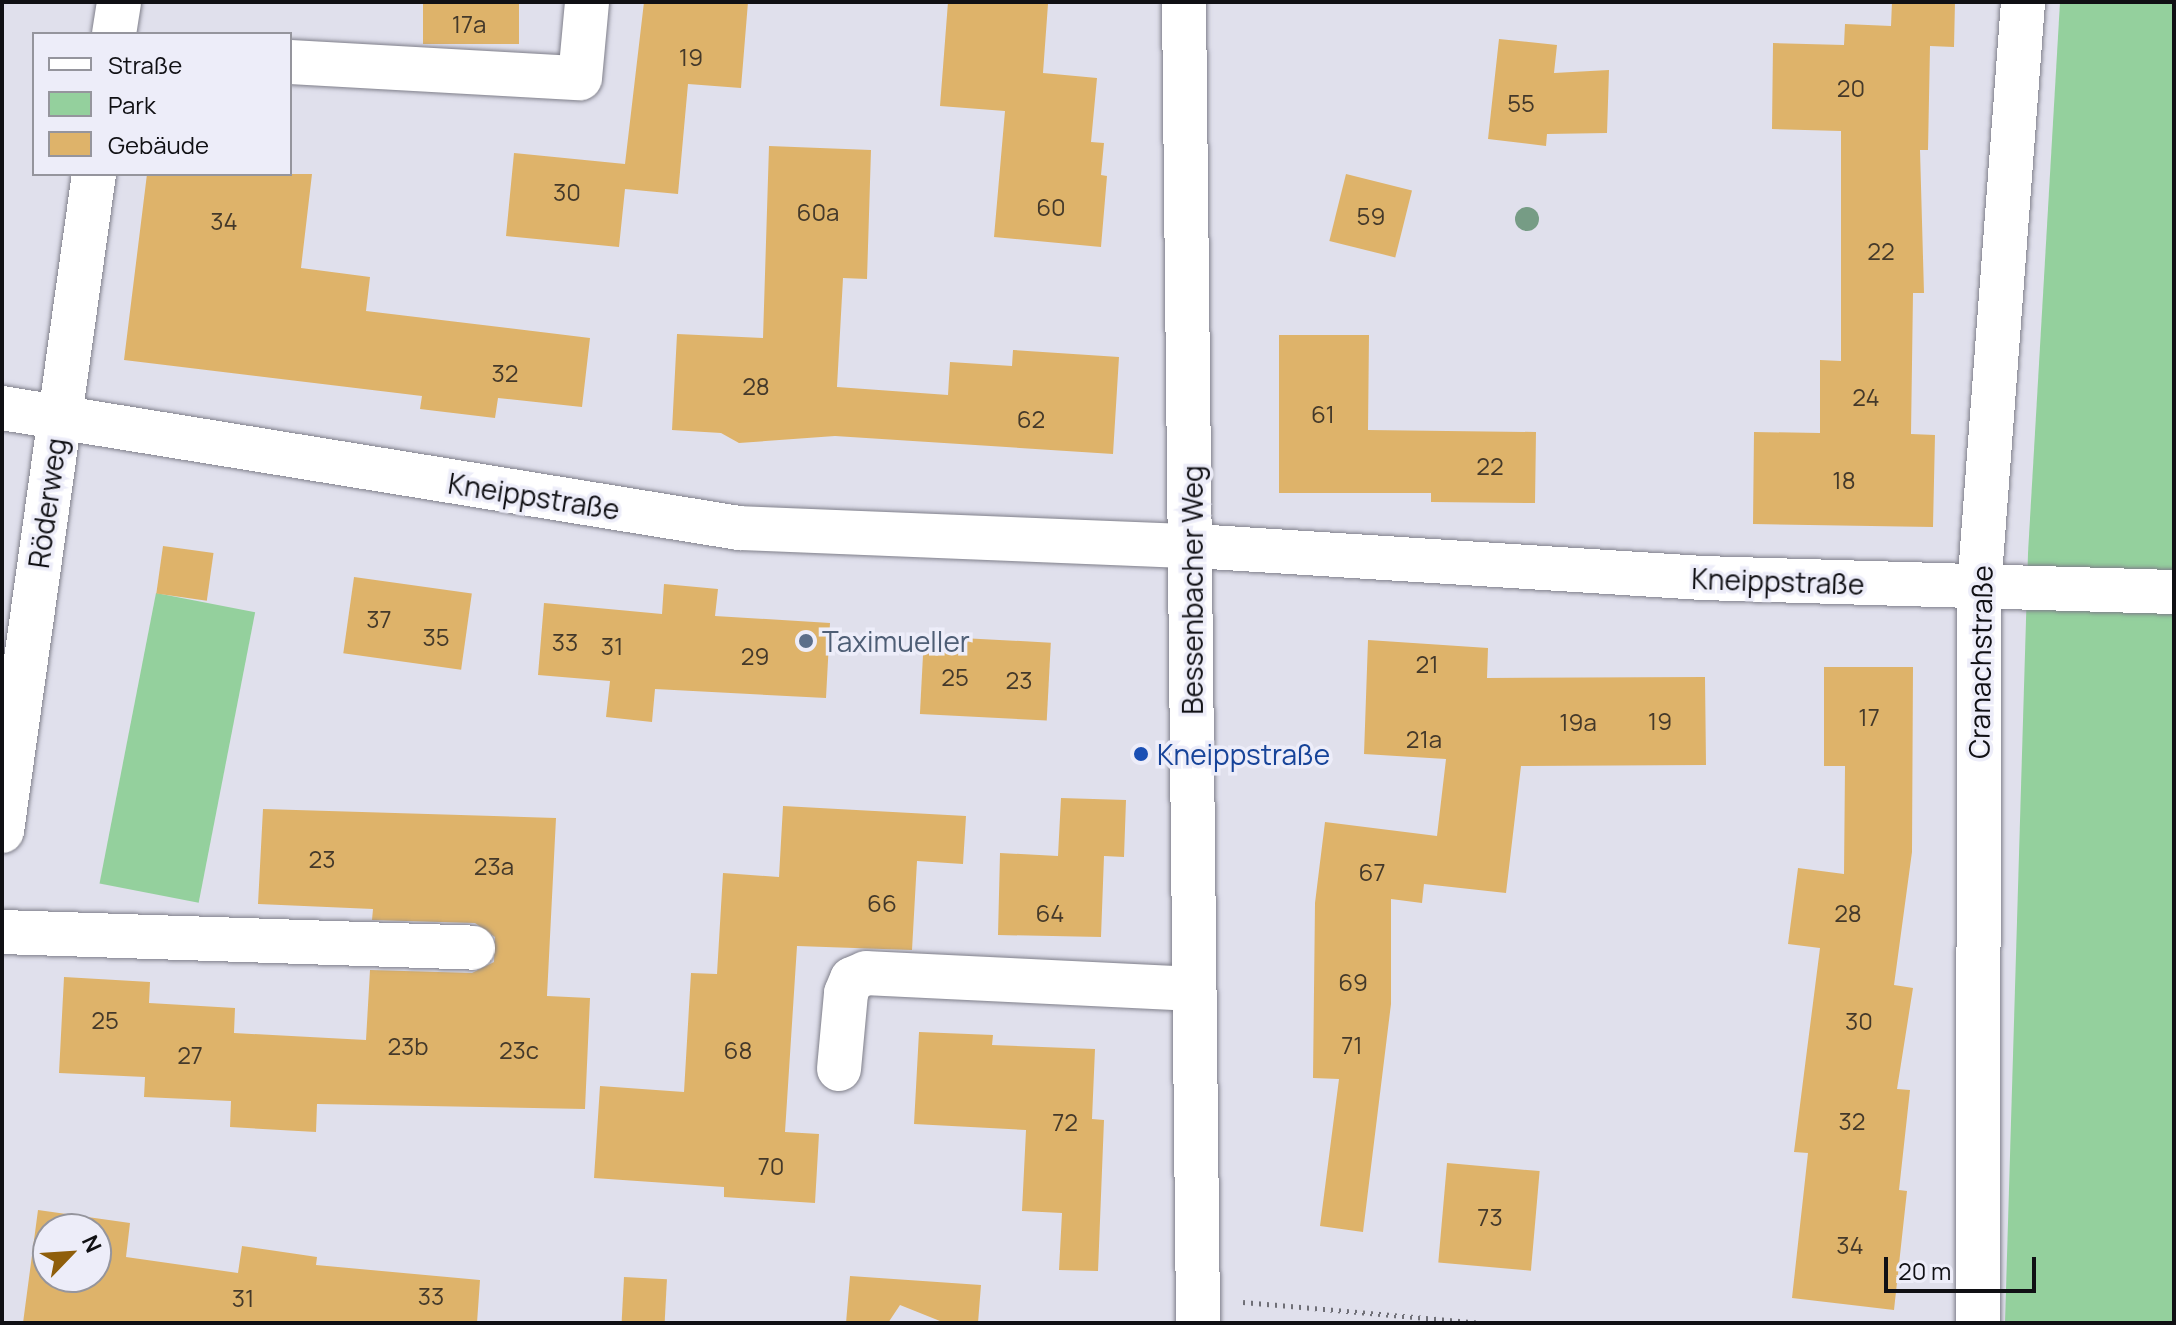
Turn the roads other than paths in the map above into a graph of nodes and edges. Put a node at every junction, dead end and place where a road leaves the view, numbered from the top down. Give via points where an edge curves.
1 (119, 2) edge
2 (587, 2) edge
3 (1184, 2) edge
4 (2023, 2) edge
5 (114, 32) edge
6 (292, 62) edge
7 (94, 176) edge
8 (2, 408) edge
9 (58, 421) junction
10 (1194, 546) junction
11 (1979, 589) junction
12 (2174, 592) edge
13 (2, 831) edge
14 (2, 932) edge
15 (473, 948) dead end
16 (1194, 989) junction
17 (839, 1069) dead end
18 (1198, 1310) edge
19 (1978, 1323) edge

1 - 5 street
2 - 6 street via 580,78
3 - 10 street, Bessenbacher Weg
4 - 11 street, Cranachstraße
7 - 9 street, Röderweg
8 - 9 street, Kneippstraße
9 - 10 street, Kneippstraße via 739,528
9 - 13 street, Röderweg
10 - 11 street, Kneippstraße
10 - 16 street, Bessenbacher Weg
11 - 12 street, Kneippstraße
11 - 19 street, Cranachstraße
14 - 15 street
16 - 17 street via 866,973 852,979 846,993
16 - 18 street, Bessenbacher Weg

